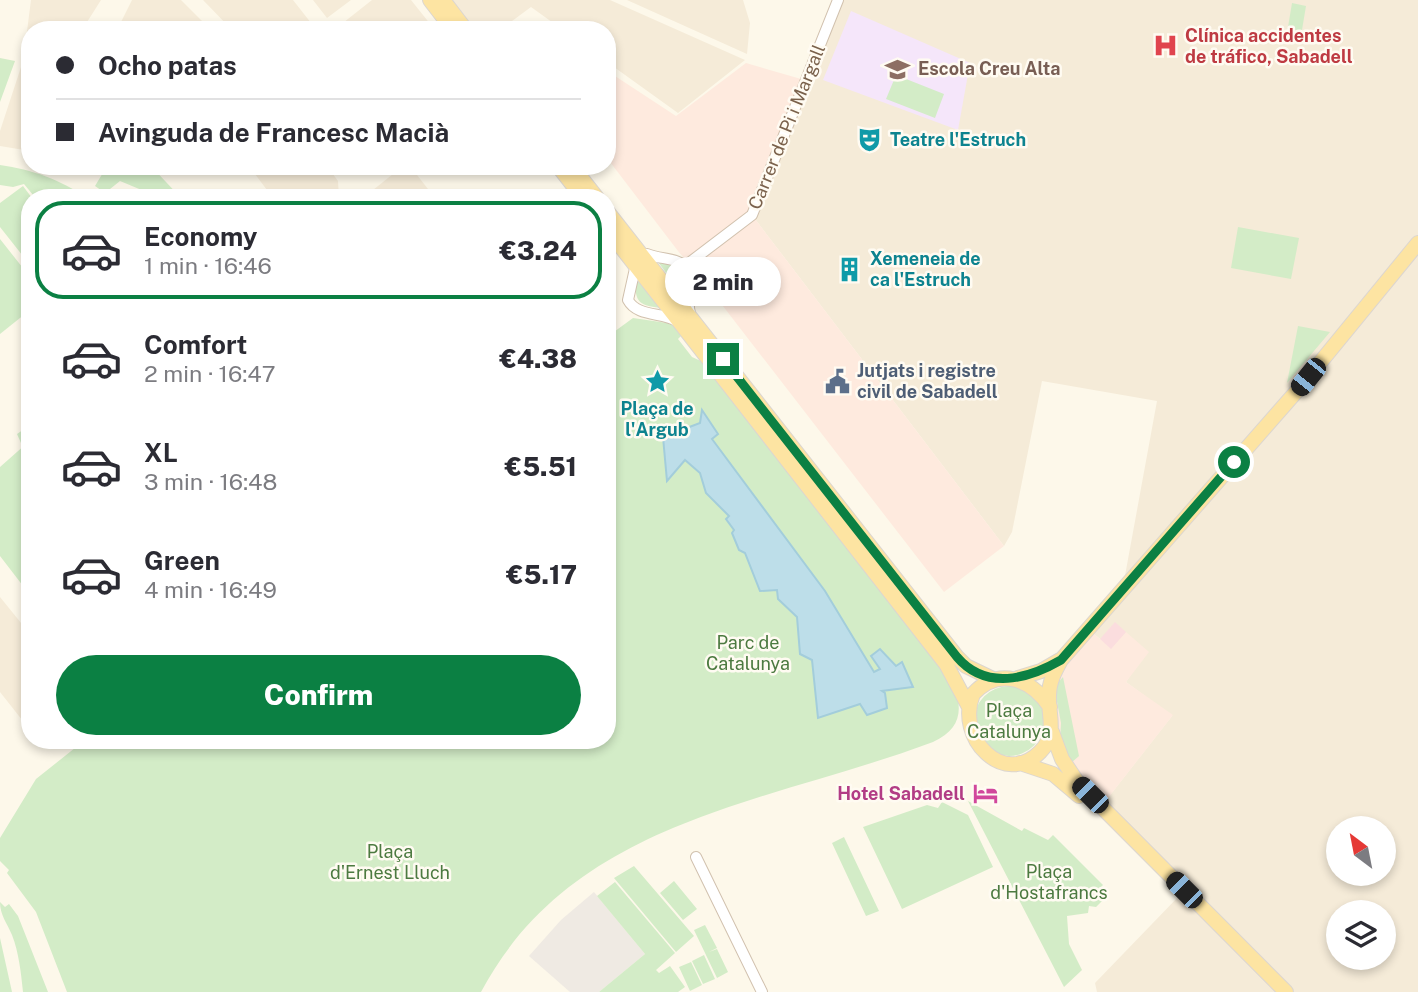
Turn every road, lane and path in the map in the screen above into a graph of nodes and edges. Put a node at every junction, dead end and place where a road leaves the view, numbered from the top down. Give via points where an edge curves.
1 (430, 0) edge
2 (443, 0) edge
3 (838, 0) edge
4 (446, 21) edge
5 (459, 21) edge
6 (565, 175) edge
7 (579, 175) edge
8 (576, 189) edge
9 (590, 189) edge
10 (616, 226) edge
11 (616, 238) edge
12 (1418, 243) edge
13 (637, 258) junction
14 (685, 266) junction
15 (677, 308) junction
16 (687, 322) junction
17 (1061, 660) junction
18 (1018, 678) junction
19 (995, 680) junction
20 (969, 707) junction
21 (1050, 707) junction
22 (1052, 732) junction
23 (1020, 763) junction
24 (696, 857) dead end
25 (762, 992) edge
26 (1275, 992) edge
27 (1286, 992) edge

1 - 4 main road
2 - 5 main road
3 - 14 street, Carrer de Pi i Margall via 752,215
6 - 8 main road
7 - 9 main road
10 - 13 main road
11 - 13 main road
12 - 17 main road via 1296,392
13 - 14 street via 678,261
13 - 15 main road
13 - 15 street via 628,298 631,306 639,311
14 - 15 street via 689,275
15 - 16 main road
16 - 19 main road via 957,657 965,666
16 - 20 main road via 946,664
17 - 18 main road
17 - 21 main road via 1049,690
18 - 19 main road
18 - 21 main road
19 - 20 main road via 978,689
20 - 23 main road via 970,732 985,755
21 - 22 main road
22 - 23 main road via 1040,752
22 - 27 main road via 1078,783
23 - 26 main road via 1053,774 1069,786
24 - 25 street

